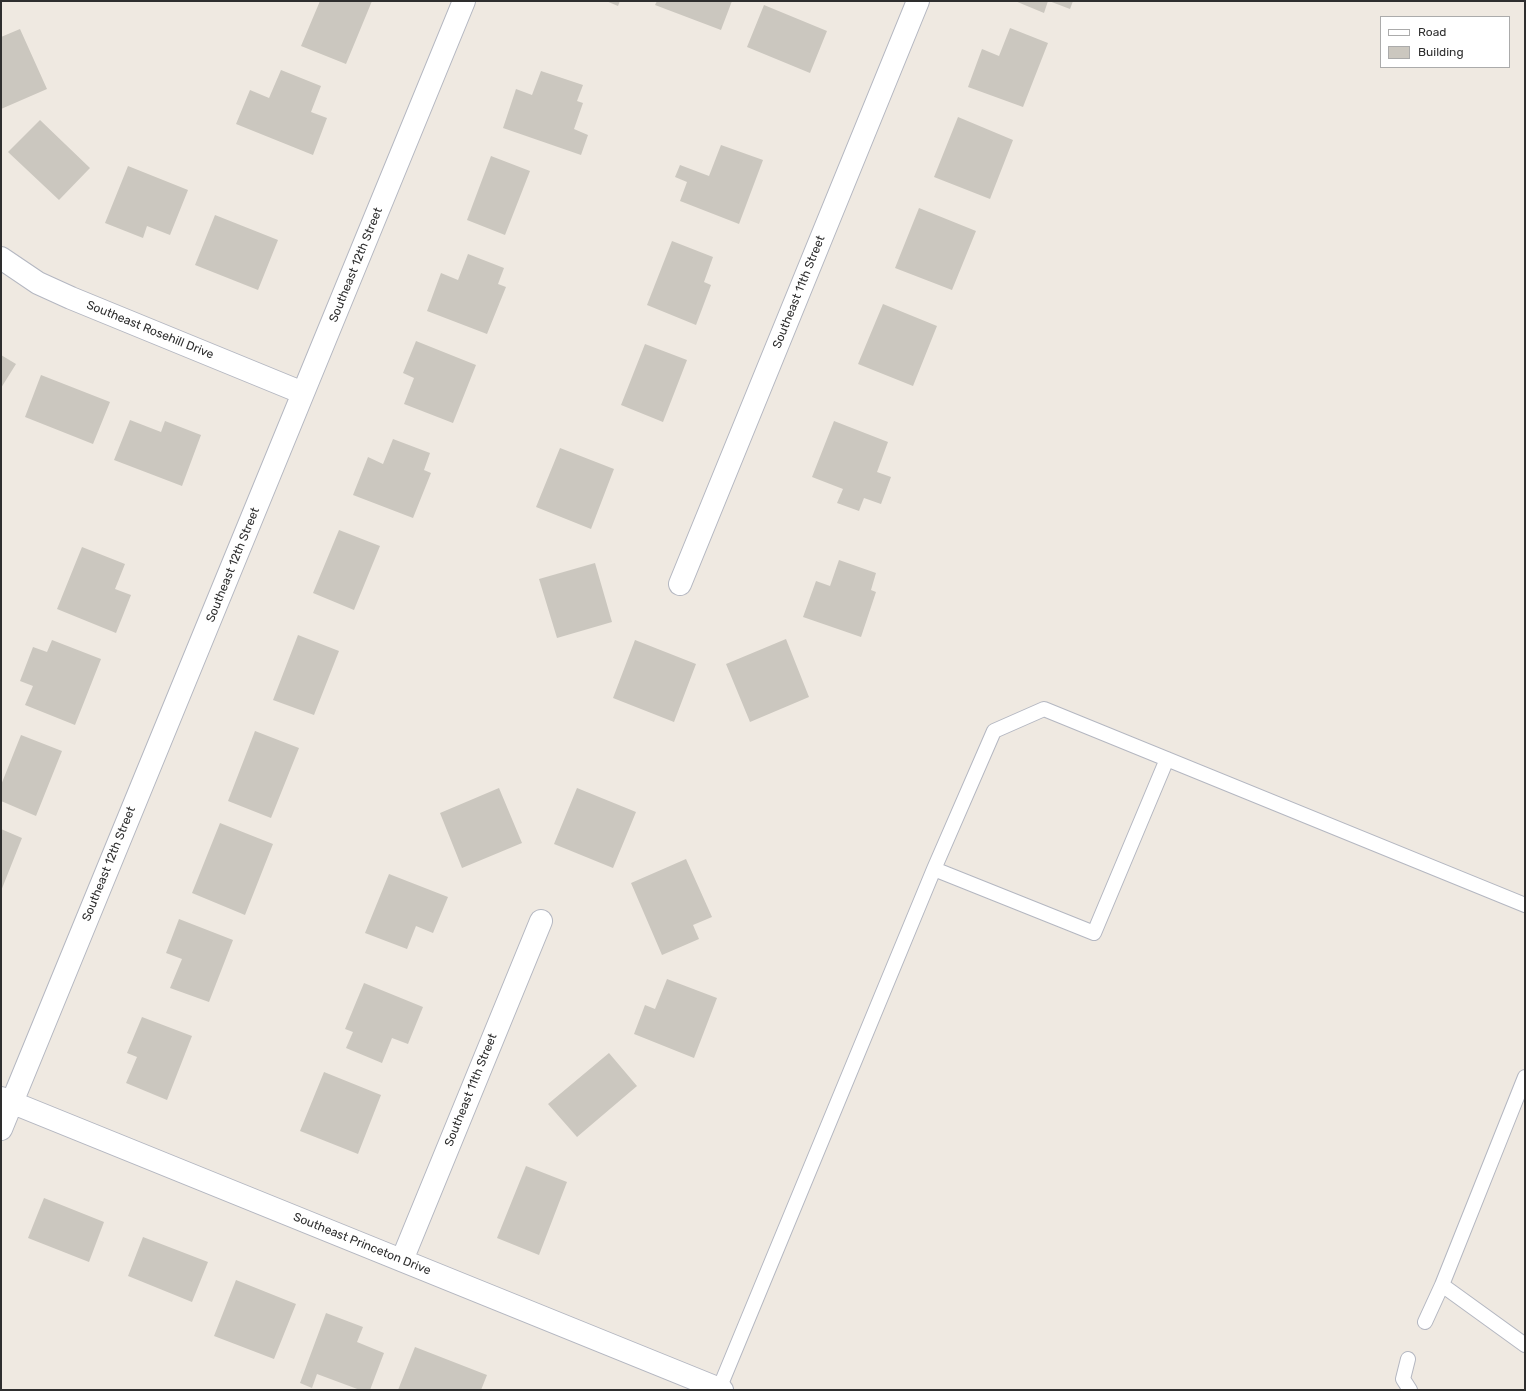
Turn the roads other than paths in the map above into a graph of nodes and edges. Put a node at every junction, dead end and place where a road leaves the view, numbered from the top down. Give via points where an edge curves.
1 (464, 1) edge
2 (918, 1) edge
3 (1, 258) edge
4 (303, 393) junction
5 (680, 584) dead end
6 (1167, 759) junction
7 (934, 868) junction
8 (1525, 905) edge
9 (541, 921) dead end
10 (1525, 1077) edge
11 (6, 1100) edge
12 (1, 1129) edge
13 (402, 1260) junction
14 (1442, 1285) junction
15 (1425, 1322) dead end
16 (1525, 1345) edge
17 (1408, 1359) dead end
18 (720, 1389) edge
19 (1410, 1390) edge

1 - 4 street, Southeast 12th Street
2 - 5 street, Southeast 11th Street
3 - 4 street, Southeast Rosehill Drive via 38,283 71,298
4 - 11 street, Southeast 12th Street
6 - 7 lane via 1044,709 994,731
6 - 7 lane via 1094,933
6 - 8 lane
7 - 18 lane
9 - 13 street, Southeast 11th Street
10 - 14 lane
11 - 12 street, Southeast 12th Street
11 - 13 street, Southeast Princeton Drive
13 - 18 street, Southeast Princeton Drive
14 - 15 lane
14 - 16 lane
17 - 19 lane via 1403,1379

